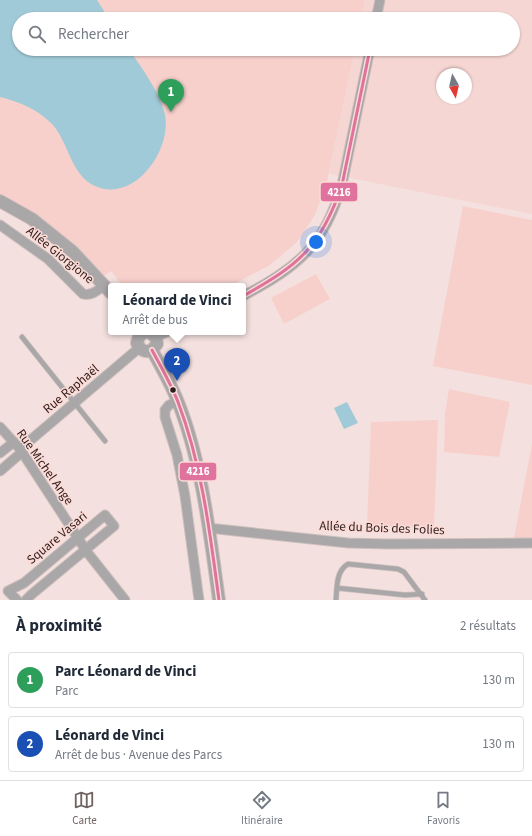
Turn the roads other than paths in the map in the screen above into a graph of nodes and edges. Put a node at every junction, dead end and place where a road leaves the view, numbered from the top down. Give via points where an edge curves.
1 (380, 0) edge
2 (377, 12) edge
3 (369, 56) edge
4 (0, 200) edge
5 (0, 225) edge
6 (108, 289) edge
7 (246, 294) edge
8 (146, 335) edge
9 (151, 335) edge
10 (22, 337) dead end
11 (139, 348) junction
12 (152, 350) junction
13 (178, 401) junction
14 (75, 403) junction
15 (0, 427) edge
16 (105, 441) dead end
17 (19, 448) junction
18 (0, 453) edge
19 (0, 471) edge
20 (208, 528) junction
21 (78, 537) junction
22 (532, 543) edge
23 (86, 550) junction
24 (337, 588) junction
25 (422, 594) junction
26 (17, 600) edge
27 (26, 600) edge
28 (125, 600) edge
29 (199, 600) edge
30 (219, 600) edge
31 (336, 600) edge
32 (425, 600) edge

1 - 2 street
3 - 7 street via 342,185 329,222 308,252 295,264 278,277
4 - 6 street via 32,219 73,252
5 - 6 street, Allée Giorgione via 48,259 83,294
8 - 11 street via 137,340
9 - 12 street via 157,344
10 - 14 lane
11 - 12 street
11 - 14 street, Rue Raphaël
12 - 13 street
13 - 20 street via 188,430
13 - 29 street via 169,405 165,410 165,417 177,455 185,496
14 - 16 lane
14 - 17 street, Rue Raphaël
15 - 17 street, Rue Michel Ange
17 - 18 street, Rue Raphaël
17 - 19 street, Rue Raphaël
17 - 21 street, Rue Michel Ange
20 - 22 street, Allée du Bois des Folies via 389,544
20 - 30 street
21 - 23 street, Rue Michel Ange
21 - 23 street, Square Vasari via 105,515 114,526
21 - 26 street, Square Vasari via 24,583 8,591
23 - 27 street, Square Vasari
23 - 28 street, Rue Michel Ange
24 - 25 lane via 405,595
24 - 25 lane via 340,572 348,564 398,569 404,572
24 - 31 lane
25 - 32 lane

